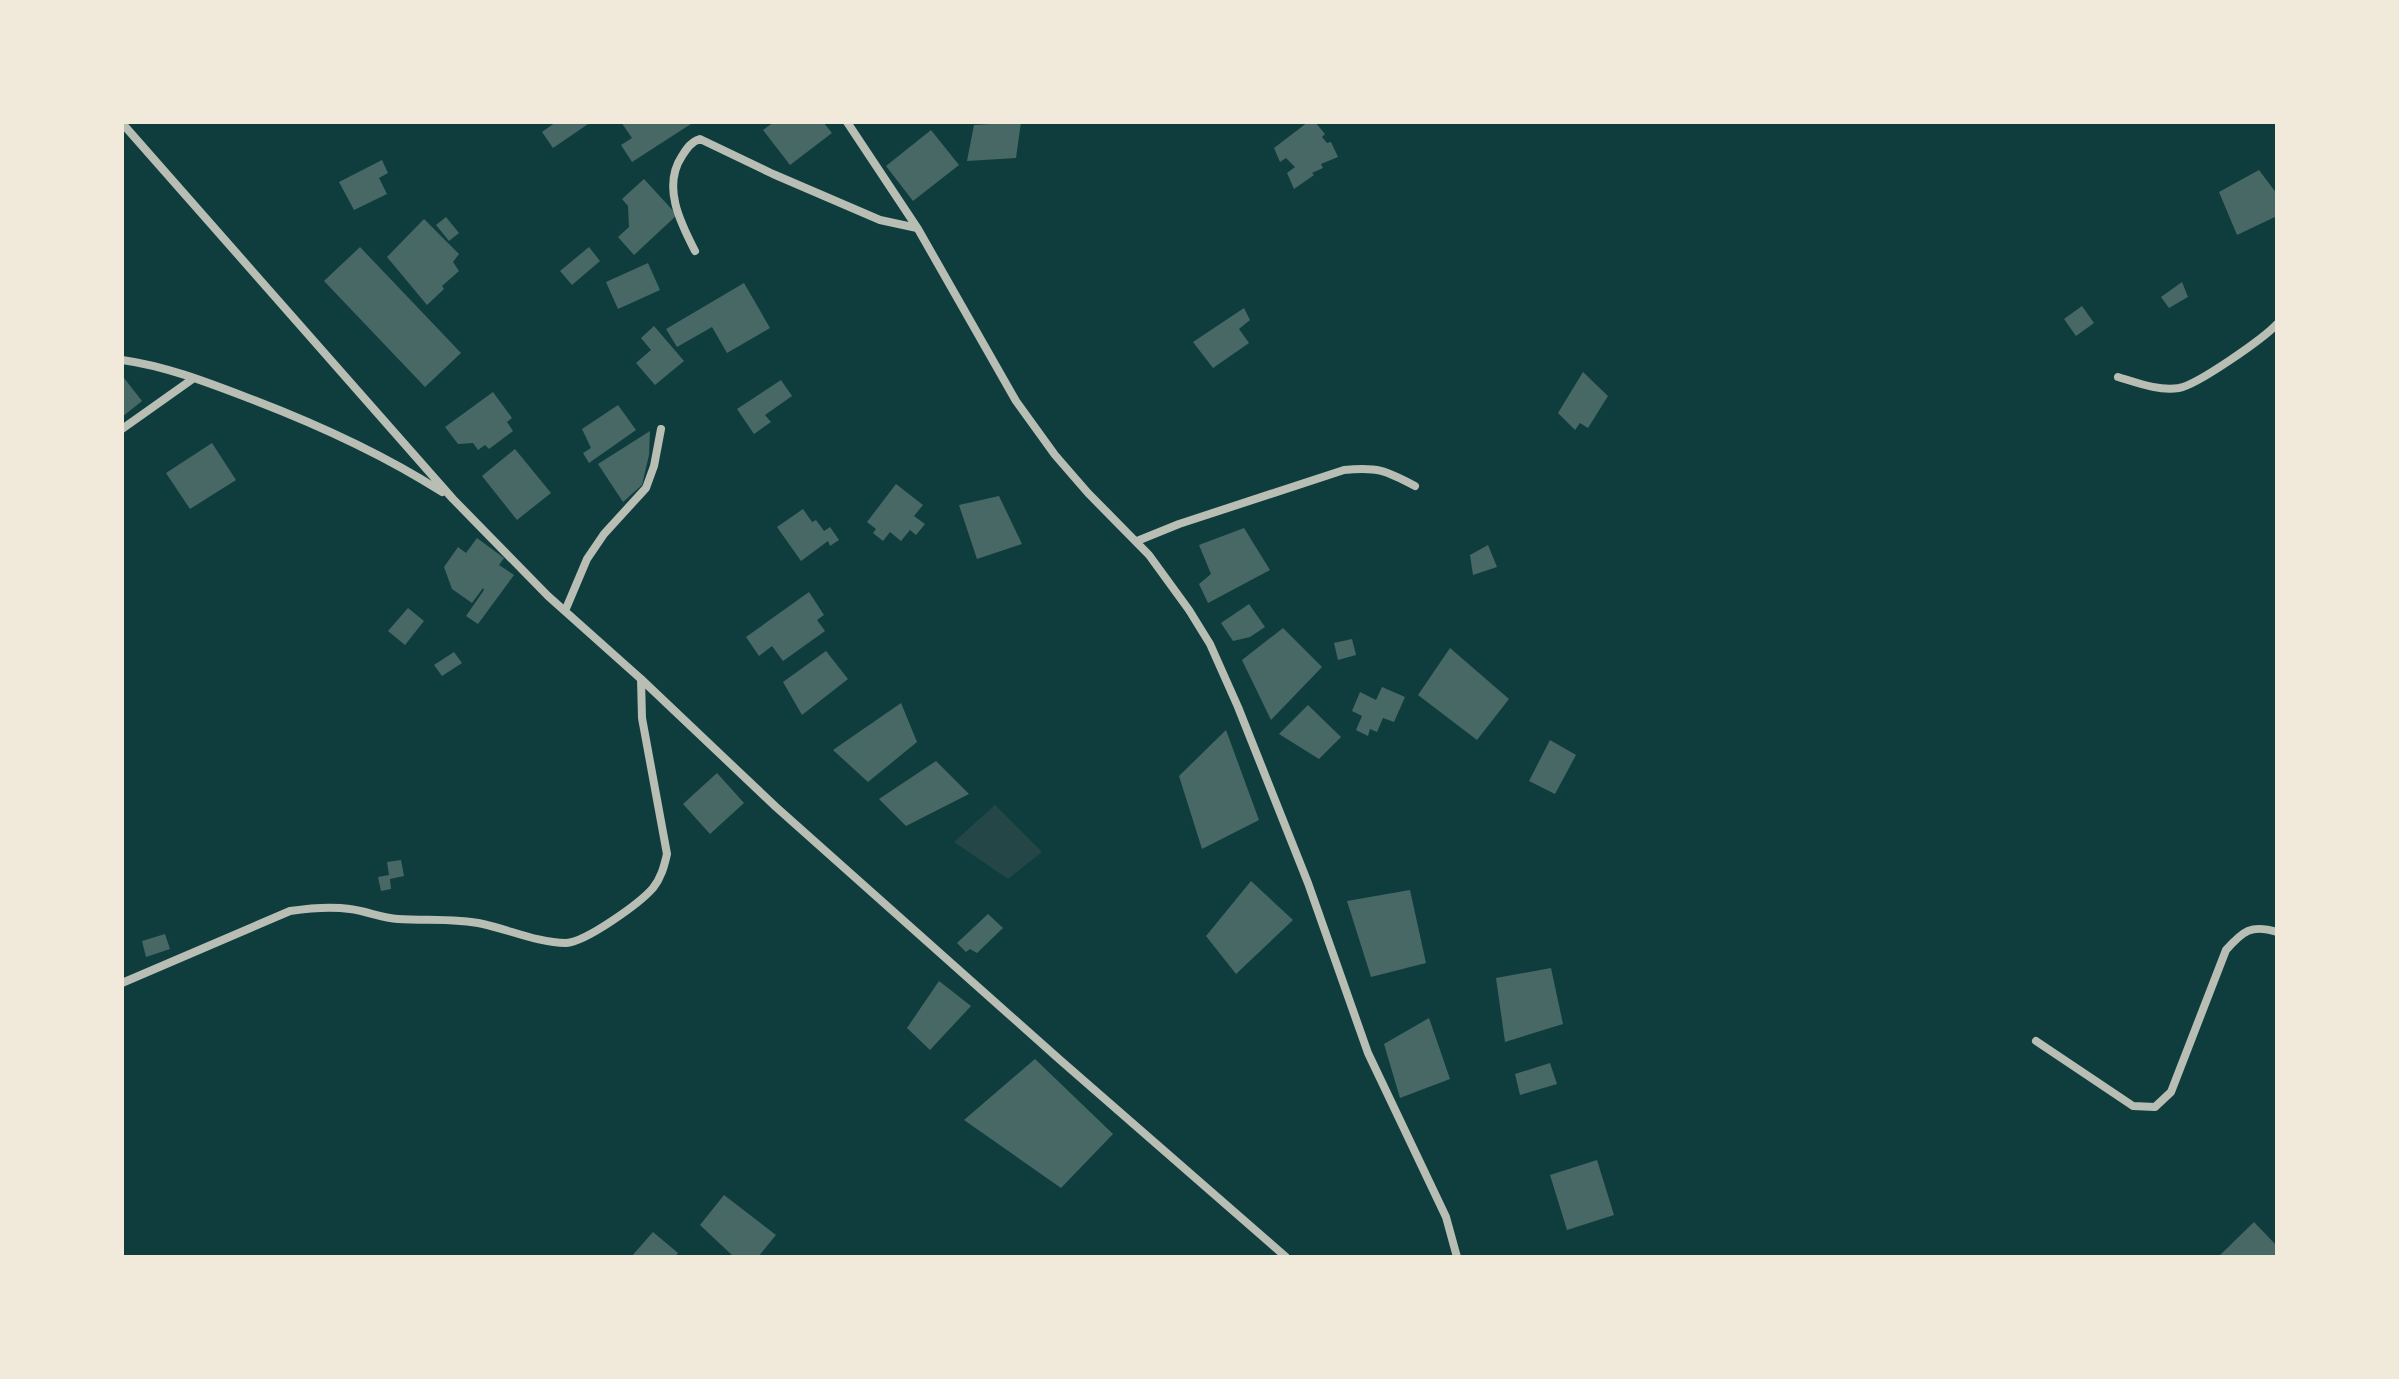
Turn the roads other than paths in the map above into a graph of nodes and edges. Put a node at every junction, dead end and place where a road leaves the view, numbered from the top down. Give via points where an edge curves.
1 (847, 122) edge
2 (122, 123) edge
3 (918, 229) junction
4 (695, 251) dead end
5 (2277, 324) edge
6 (122, 360) edge
7 (2118, 377) dead end
8 (194, 378) junction
9 (122, 429) edge
10 (661, 429) dead end
11 (1415, 486) dead end
12 (453, 499) junction
13 (1137, 541) junction
14 (565, 611) junction
15 (641, 679) junction
16 (2277, 932) edge
17 (122, 983) edge
18 (2036, 1041) dead end
19 (1286, 1257) edge
20 (1457, 1257) edge

1 - 3 street
2 - 12 street
3 - 4 street via 880,220 700,139 681,157 673,191
3 - 13 street via 1016,401 1072,474
5 - 7 street via 2182,388 2154,388
6 - 8 street
8 - 9 street
8 - 12 street via 367,448
10 - 14 street via 646,488 587,559
11 - 13 street via 1372,468 1344,470
12 - 14 street
13 - 20 street via 1210,644 1308,883 1368,1053 1446,1217
14 - 15 street
15 - 17 street via 642,718 667,854 652,888 623,914 581,939 552,941 480,923 394,919 318,907 290,911
15 - 19 street via 776,807
16 - 18 street via 2263,928 2241,933 2226,950 2171,1092 2155,1107 2133,1106

